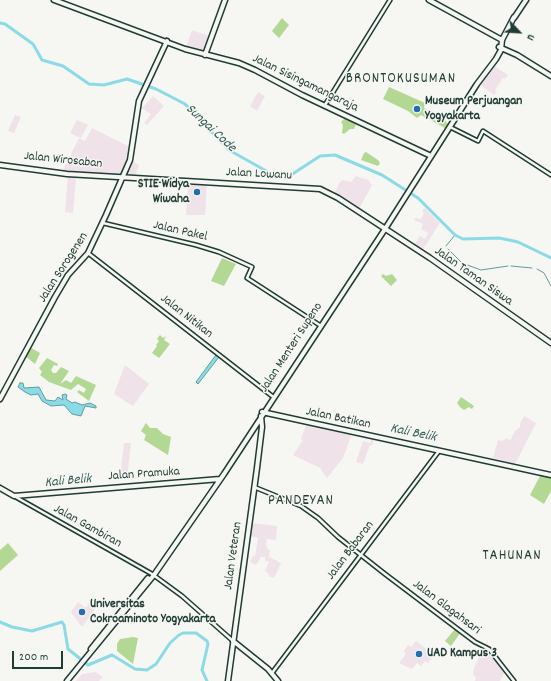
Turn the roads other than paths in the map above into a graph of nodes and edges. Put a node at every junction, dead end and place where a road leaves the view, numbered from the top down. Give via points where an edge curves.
1 (54, 0) edge
2 (225, 0) edge
3 (390, 0) edge
4 (429, 0) edge
5 (526, 0) edge
6 (167, 41) junction
7 (500, 44) junction
8 (205, 55) junction
9 (551, 76) edge
10 (325, 106) junction
11 (450, 126) junction
12 (430, 155) junction
13 (0, 165) edge
14 (551, 175) edge
15 (124, 177) junction
16 (102, 223) junction
17 (384, 228) junction
18 (88, 253) junction
19 (320, 326) junction
20 (551, 343) edge
21 (272, 396) junction
22 (0, 399) edge
23 (264, 413) junction
24 (255, 426) junction
25 (262, 427) junction
26 (439, 450) junction
27 (233, 458) junction
28 (551, 474) edge
29 (219, 479) junction
30 (254, 487) junction
31 (0, 488) edge
32 (14, 496) junction
33 (361, 555) junction
34 (153, 574) junction
35 (233, 640) junction
36 (277, 665) junction
37 (76, 668) junction
38 (268, 669) junction
39 (272, 673) junction
40 (64, 681) edge
41 (67, 681) edge
42 (228, 681) edge
43 (278, 681) edge
44 (514, 681) edge

1 - 6 main road, Jalan Sisingamangaraja
2 - 8 main road
3 - 10 street
4 - 7 main road
5 - 7 main road, Jalan Menteri Supeno
6 - 8 main road, Jalan Sisingamangaraja
6 - 15 main road, Jalan Sorogenen via 137,109 130,160
7 - 9 main road
7 - 11 main road, Jalan Menteri Supeno via 491,64
8 - 10 main road, Jalan Sisingamangaraja via 239,63
10 - 12 main road, Jalan Sisingamangaraja
11 - 12 main road, Jalan Menteri Supeno
11 - 14 street via 478,142 483,132
12 - 17 main road, Jalan Menteri Supeno
13 - 15 main road, Jalan Wirosaban via 67,174
15 - 16 main road, Jalan Sorogenen
15 - 17 main road, Jalan Lowanu via 316,188 334,196
16 - 18 main road, Jalan Sorogenen
16 - 19 street, Jalan Pakel via 196,245 252,267 246,278
17 - 19 main road, Jalan Menteri Supeno
17 - 20 main road, Jalan Taman Siswa
18 - 21 street, Jalan Nitikan
18 - 22 main road, Jalan Sorogenen via 68,275
19 - 21 main road, Jalan Menteri Supeno
19 - 23 main road, Jalan Menteri Supeno
21 - 23 main road, Jalan Menteri Supeno
23 - 24 main road, Jalan Menteri Supeno
23 - 25 main road, Jalan Veteran
23 - 26 main road, Jalan Batikan
23 - 27 main road, Jalan Menteri Supeno
24 - 25 main road
24 - 27 main road, Jalan Menteri Supeno
25 - 30 main road, Jalan Veteran
26 - 28 main road, Jalan Batikan
26 - 33 street, Jalan Babaran
27 - 29 main road, Jalan Menteri Supeno
29 - 32 main road, Jalan Pramuka
29 - 34 main road, Jalan Menteri Supeno
30 - 33 street, Jalan Glagahsari via 301,506
30 - 35 main road, Jalan Veteran
31 - 32 main road
32 - 34 street, Jalan Gambiran
33 - 36 street, Jalan Babaran
33 - 44 street, Jalan Glagahsari via 475,642 489,649
34 - 35 street, Jalan Gambiran
34 - 37 main road, Jalan Menteri Supeno
35 - 38 main road
35 - 42 main road, Jalan Veteran
36 - 38 street
36 - 39 street, Jalan Babaran
37 - 40 main road
37 - 41 main road
38 - 39 main road
39 - 43 main road

